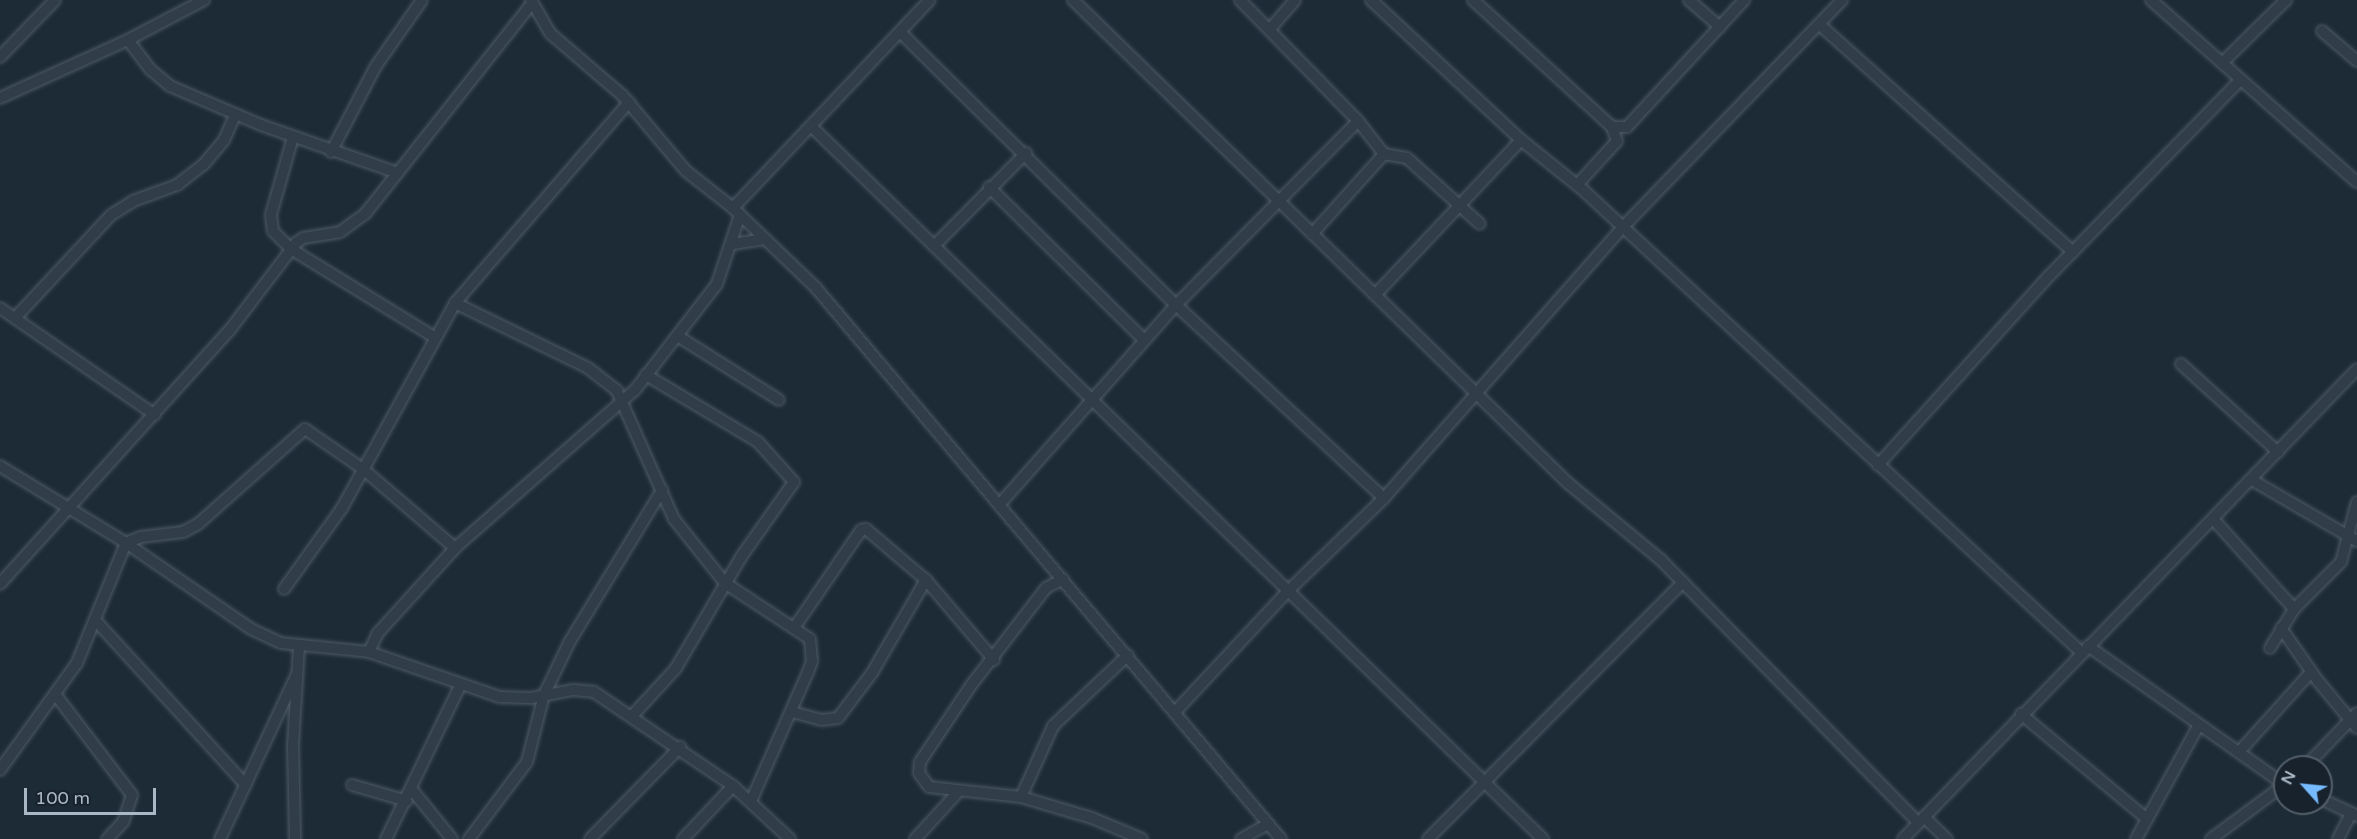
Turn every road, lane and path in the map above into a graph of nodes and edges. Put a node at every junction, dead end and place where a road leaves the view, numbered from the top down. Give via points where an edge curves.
1 (55, 0) edge
2 (204, 0) edge
3 (422, 0) edge
4 (930, 0) edge
5 (1073, 0) edge
6 (1240, 0) edge
7 (1295, 0) edge
8 (1371, 0) edge
9 (1473, 0) edge
10 (1689, 0) edge
11 (1744, 0) edge
12 (1842, 0) edge
13 (2151, 0) edge
14 (2286, 0) edge
15 (532, 2) edge
16 (1820, 25) junction
17 (1720, 27) junction
18 (1270, 29) junction
19 (2322, 31) dead end
20 (900, 32) junction
21 (128, 40) junction
22 (0, 57) edge
23 (2357, 61) edge
24 (2222, 63) junction
25 (2240, 80) junction
26 (0, 98) edge
27 (629, 102) junction
28 (235, 115) junction
29 (1358, 121) junction
30 (811, 126) junction
31 (1612, 127) junction
32 (293, 137) junction
33 (1521, 140) junction
34 (331, 152) junction
35 (1026, 153) junction
36 (1384, 154) junction
37 (398, 173) junction
38 (2357, 182) edge
39 (1576, 185) junction
40 (989, 187) junction
41 (1277, 201) junction
42 (1460, 203) junction
43 (737, 211) junction
44 (1480, 224) dead end
45 (1622, 228) junction
46 (1312, 234) junction
47 (765, 239) junction
48 (734, 244) junction
49 (934, 246) junction
50 (291, 249) junction
51 (2073, 252) junction
52 (1375, 295) junction
53 (455, 303) junction
54 (1176, 305) junction
55 (0, 308) edge
56 (15, 318) junction
57 (434, 337) junction
58 (679, 337) junction
59 (1143, 340) junction
60 (2181, 364) dead end
61 (2357, 369) edge
62 (646, 375) junction
63 (1475, 394) junction
64 (779, 400) dead end
65 (1090, 400) junction
66 (622, 402) junction
67 (155, 415) junction
68 (2278, 452) junction
69 (1878, 465) junction
70 (0, 466) edge
71 (363, 469) junction
72 (2252, 480) junction
73 (662, 490) junction
74 (1384, 498) junction
75 (2357, 502) edge
76 (999, 505) junction
77 (70, 507) junction
78 (2214, 520) junction
79 (2346, 537) junction
80 (2357, 542) edge
81 (126, 543) junction
82 (455, 548) junction
83 (1063, 579) junction
84 (926, 580) junction
85 (1683, 582) junction
86 (725, 583) junction
87 (0, 584) edge
88 (284, 589) dead end
89 (1287, 592) junction
90 (2294, 609) junction
91 (96, 621) junction
92 (794, 628) junction
93 (2281, 628) junction
94 (298, 647) junction
95 (2270, 648) dead end
96 (2085, 650) junction
97 (369, 652) junction
98 (1128, 655) junction
99 (994, 660) junction
100 (2311, 672) junction
101 (298, 673) junction
102 (460, 686) junction
103 (55, 694) junction
104 (544, 695) junction
105 (792, 712) junction
106 (1175, 712) junction
107 (2021, 714) junction
108 (633, 715) junction
109 (2355, 720) edge
110 (2199, 725) junction
111 (680, 747) junction
112 (2240, 752) junction
113 (2318, 755) edge
114 (0, 770) edge
115 (2273, 776) edge
116 (1485, 782) junction
117 (246, 785) junction
118 (352, 785) dead end
119 (733, 786) junction
120 (413, 791) junction
121 (959, 791) junction
122 (2273, 794) edge
123 (1021, 797) junction
124 (407, 801) junction
125 (751, 801) junction
126 (2333, 805) edge
127 (2354, 815) edge
128 (2147, 819) junction
129 (1921, 820) junction
130 (1268, 824) junction
131 (107, 839) edge
132 (220, 839) edge
133 (295, 839) edge
134 (386, 839) edge
135 (452, 839) edge
136 (470, 839) edge
137 (590, 839) edge
138 (682, 839) edge
139 (790, 839) edge
140 (915, 839) edge
141 (1142, 839) edge
142 (1241, 839) edge
143 (1281, 839) edge
144 (1428, 839) edge
145 (1543, 839) edge
146 (1903, 839) edge
147 (1947, 839) edge
148 (2136, 839) edge
149 (2211, 839) edge
150 (2338, 839) edge

1 - 22 street
2 - 21 street
3 - 34 street via 376,66
4 - 20 street
5 - 41 street
6 - 18 street
7 - 18 street
8 - 33 street
9 - 31 street
10 - 17 street
11 - 17 street
12 - 16 street
13 - 24 street
14 - 24 street
15 - 27 street via 551,34
15 - 37 street
16 - 45 street
16 - 51 street
17 - 31 street via 1627,127
18 - 29 street
19 - 23 street
20 - 30 street
20 - 35 street
21 - 26 street
21 - 28 street via 165,83
24 - 25 street
25 - 38 street
25 - 51 street
27 - 43 street via 679,164
27 - 53 street
28 - 32 street
28 - 56 street via 224,140 204,164 177,185 133,201 111,215
29 - 36 street
29 - 41 street
30 - 43 street
30 - 49 street
31 - 39 street via 1617,141
32 - 34 street
32 - 50 street via 270,224
33 - 39 street
33 - 42 street
34 - 37 street
35 - 40 street
35 - 54 street
36 - 42 street via 1407,158
36 - 46 street
37 - 50 street via 348,229 303,238
39 - 45 street
40 - 49 street
40 - 59 street
41 - 46 street
41 - 54 street
42 - 44 street
42 - 52 street
43 - 47 street
43 - 48 street
45 - 63 street
45 - 69 street
46 - 52 street
47 - 48 street
47 - 76 street via 816,288
48 - 58 street via 717,284
49 - 65 street
50 - 57 street
50 - 67 street via 258,297
51 - 69 street
52 - 63 street
53 - 57 street
53 - 66 street via 588,368 617,391
54 - 59 street
54 - 74 street
55 - 56 street
56 - 67 street
57 - 71 street
58 - 62 street
58 - 64 street
59 - 65 street
60 - 68 street
61 - 68 street
62 - 66 street
62 - 86 street via 758,442 794,482
63 - 74 street
63 - 85 street via 1568,483
65 - 76 street
65 - 89 street
66 - 73 street
66 - 82 street
67 - 77 street
68 - 72 street
69 - 96 street
70 - 77 street
71 - 81 street via 305,429 198,524 183,532 141,537
71 - 82 street
71 - 88 street via 321,541
72 - 78 street
72 - 79 street
73 - 86 street via 674,519
73 - 104 street via 570,641
74 - 89 street
75 - 79 street
76 - 83 street
77 - 81 street
77 - 87 street
78 - 90 street
78 - 96 street
79 - 80 street
79 - 90 street via 2341,562
81 - 91 street
81 - 94 street via 251,629
82 - 97 street via 378,633
83 - 98 street
83 - 99 street via 1046,588
84 - 92 street via 863,529
84 - 99 street
84 - 105 street via 872,673 838,718 821,720
85 - 116 street
85 - 129 street
86 - 92 street
86 - 108 street via 676,668
89 - 106 street
89 - 116 street
90 - 93 street
91 - 103 street via 77,663
91 - 117 street
92 - 105 street via 810,639 812,661
93 - 95 street
93 - 100 street
94 - 97 street
94 - 101 street
96 - 107 street
96 - 110 street
97 - 102 street
98 - 106 street
98 - 123 street via 1053,726
99 - 121 street via 972,684 920,762 919,773 929,787
100 - 109 street
100 - 112 street
101 - 117 street
101 - 133 street via 292,773
102 - 104 street via 500,697
102 - 120 street
103 - 114 street
103 - 131 street via 132,795 123,822
104 - 108 street via 573,690 594,692
104 - 136 street via 527,762
105 - 125 street
106 - 130 street
107 - 128 street
107 - 129 street
108 - 111 street
109 - 113 street
110 - 112 street
110 - 128 street
111 - 119 street
111 - 137 street
112 - 115 street
116 - 144 street
116 - 145 street
117 - 132 street
118 - 124 street
119 - 125 street
119 - 138 street
120 - 124 street
120 - 135 street
121 - 123 street
121 - 140 street
122 - 149 street
123 - 141 street via 1092,818
124 - 134 street
125 - 139 street
126 - 127 street
127 - 150 street
128 - 148 street
129 - 146 street
129 - 147 street
130 - 142 street
130 - 143 street

